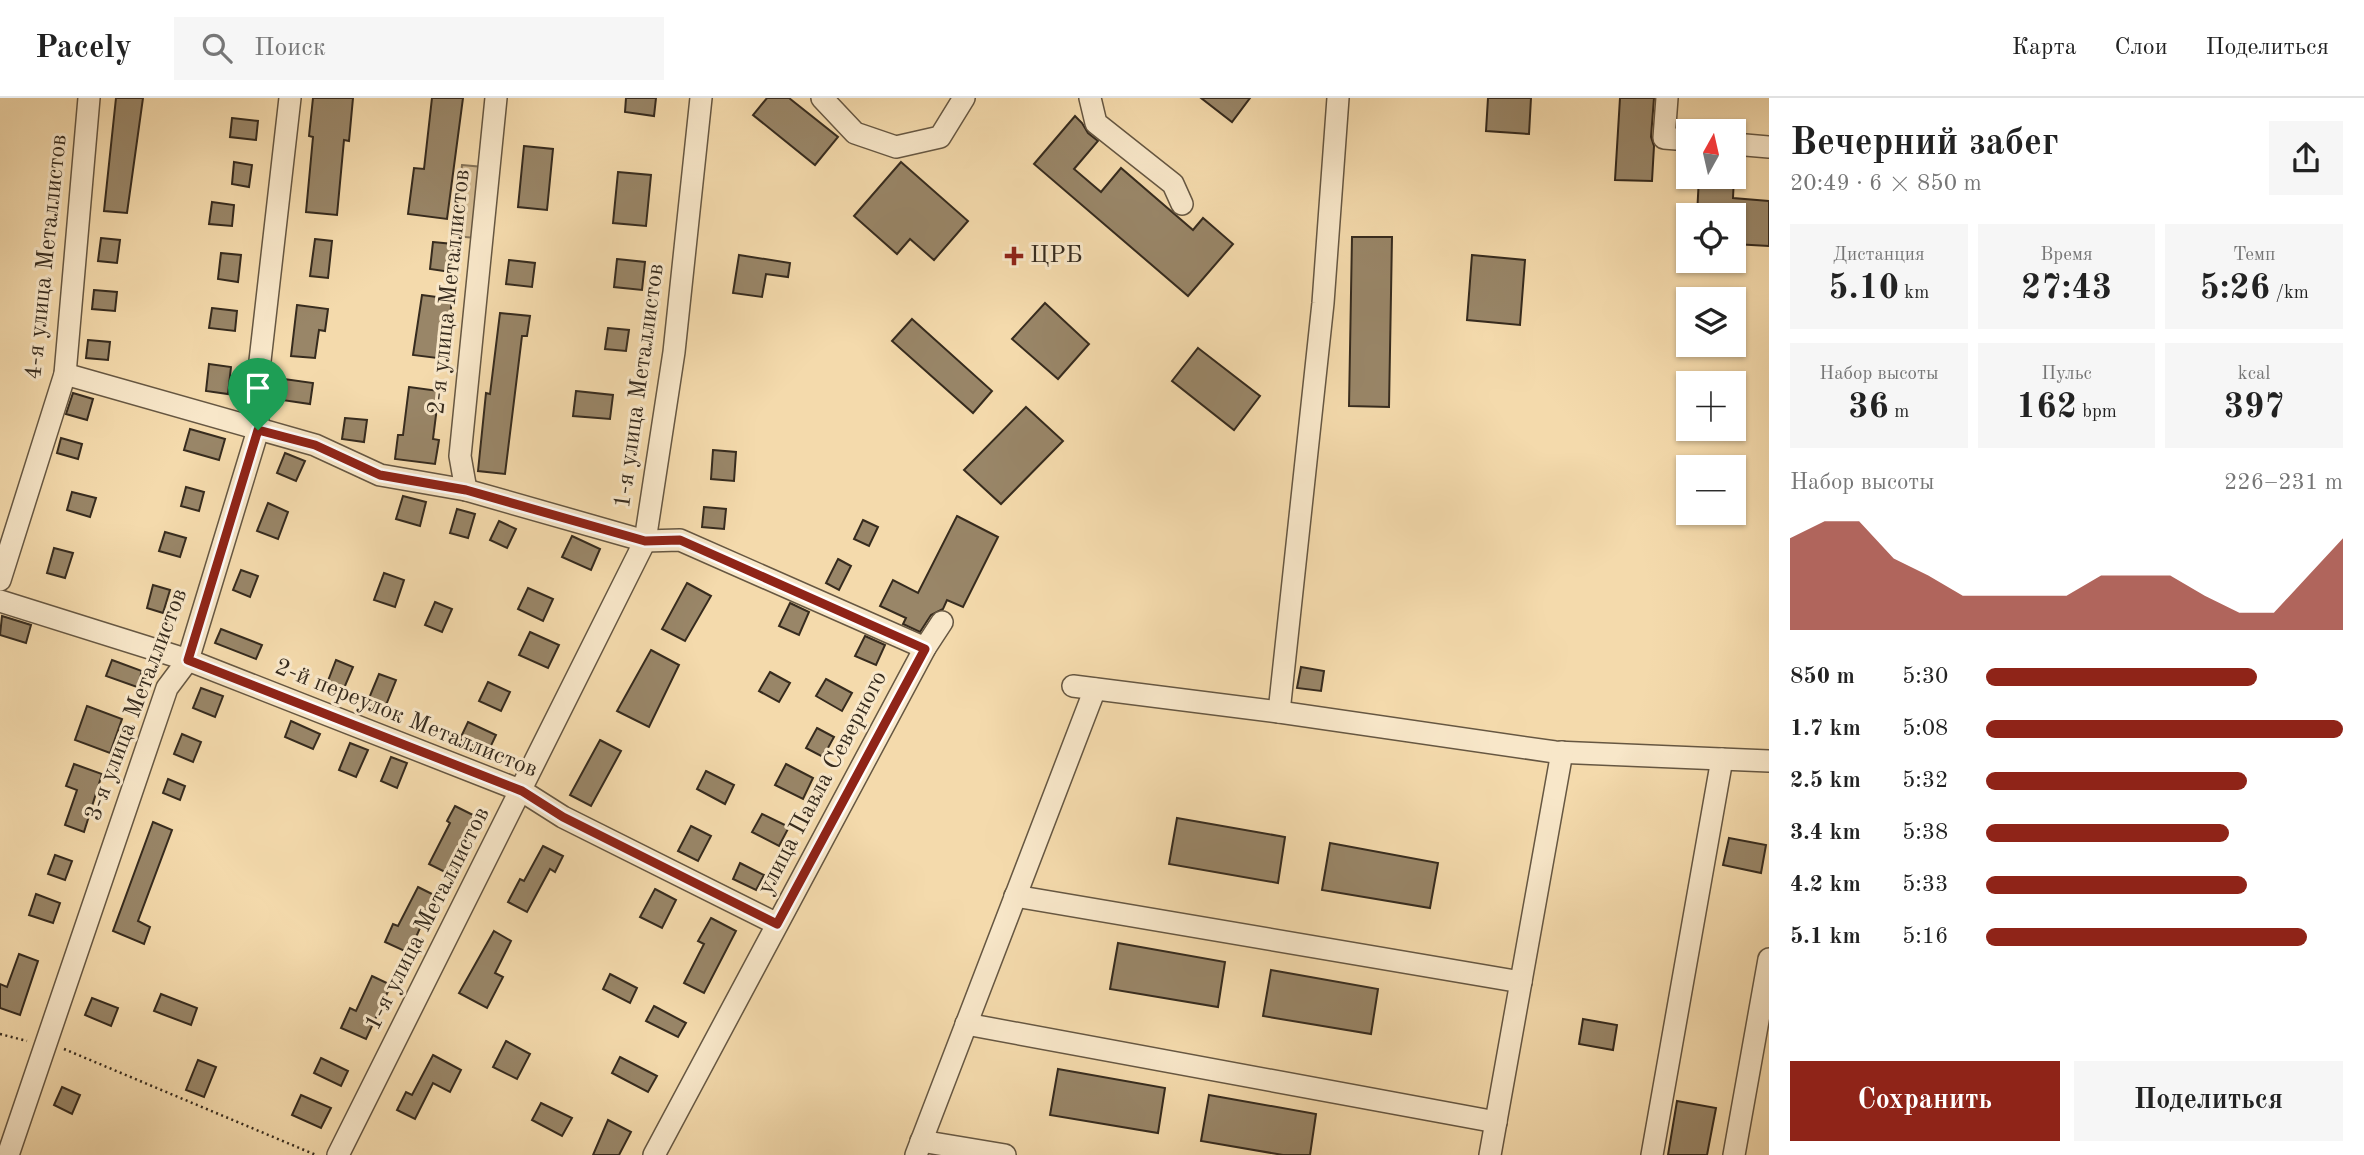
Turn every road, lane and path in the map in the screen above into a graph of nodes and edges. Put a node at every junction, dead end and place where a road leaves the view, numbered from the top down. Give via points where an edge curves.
1 (89, 98) edge
2 (290, 98) edge
3 (496, 98) edge
4 (701, 98) edge
5 (822, 98) edge
6 (964, 98) edge
7 (1090, 98) edge
8 (1338, 98) edge
9 (1667, 98) edge
10 (1676, 139) edge
11 (1746, 145) edge
12 (1769, 147) edge
13 (1182, 204) dead end
14 (65, 374) junction
15 (258, 430) junction
16 (466, 490) junction
17 (645, 541) junction
18 (0, 580) edge
19 (0, 601) edge
20 (942, 622) dead end
21 (925, 649) junction
22 (188, 660) junction
23 (1073, 687) dead end
24 (1095, 689) junction
25 (1279, 712) junction
26 (1562, 752) junction
27 (1722, 760) junction
28 (1769, 761) edge
29 (522, 791) junction
30 (1015, 896) junction
31 (777, 924) junction
32 (1769, 959) edge
33 (1521, 982) junction
34 (966, 1024) junction
35 (0, 1034) edge
36 (44, 1046) junction
37 (1496, 1122) junction
38 (918, 1148) edge
39 (8, 1155) edge
40 (316, 1155) edge
41 (338, 1155) edge
42 (654, 1155) edge
43 (1005, 1155) edge
44 (1490, 1155) edge
45 (1652, 1155) edge
46 (1734, 1155) edge

1 - 14 street, 4-я улица Металлистов
2 - 15 street, 3-я улица Металлистов via 257,387
3 - 16 street, 2-я улица Металлистов via 460,456
4 - 17 street, 1-я улица Металлистов via 674,352
5 - 6 street via 855,133 896,147 940,137
7 - 13 street via 1096,123 1172,184
8 - 25 street via 1323,303
9 - 10 street via 1664,138
11 - 12 street
14 - 15 street
14 - 18 street, 4-я улица Металлистов
15 - 16 street via 315,445 380,475
15 - 22 street, 3-я улица Металлистов
16 - 17 street
17 - 21 street via 680,540
17 - 29 street, 1-я улица Металлистов
19 - 22 street, 2-й переулок Металлистов
20 - 21 street, улица Павла Северного
21 - 31 street, улица Павла Северного
22 - 29 street, 2-й переулок Металлистов
22 - 36 street, 3-я улица Металлистов via 167,688
23 - 24 street
24 - 25 street
24 - 30 street
25 - 26 street
26 - 27 street
26 - 33 street
27 - 28 street
27 - 45 street
29 - 31 street, 2-й переулок Металлистов via 563,817
29 - 41 street, 1-я улица Металлистов
30 - 33 street
30 - 34 street
31 - 42 street, улица Павла Северного
32 - 46 street
33 - 37 street
34 - 37 street
34 - 38 street
35 - 36 path
36 - 39 street, 3-я улица Металлистов
36 - 40 path via 63,1048
37 - 44 street
38 - 43 street

